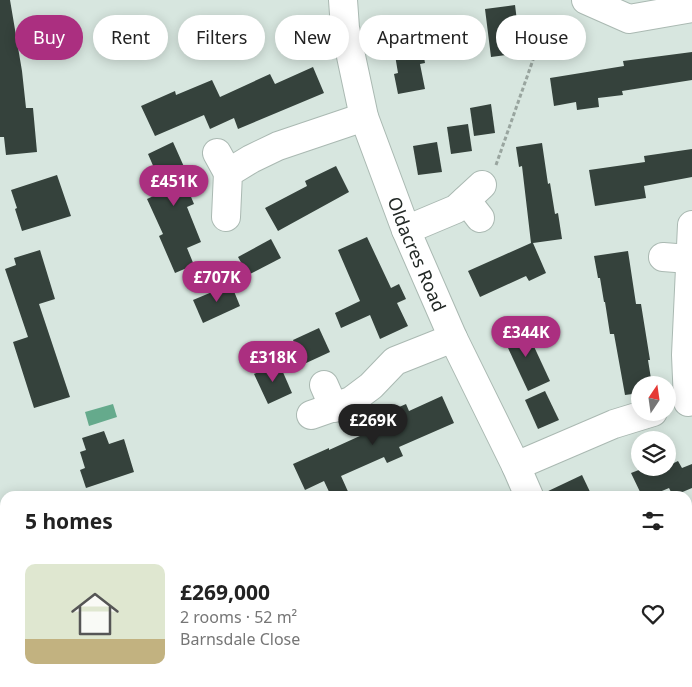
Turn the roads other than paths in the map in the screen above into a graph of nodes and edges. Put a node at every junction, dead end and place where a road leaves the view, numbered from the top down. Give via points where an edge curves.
1 (344, 0) edge
2 (586, 0) edge
3 (692, 8) edge
4 (364, 117) junction
5 (476, 201) road end
6 (226, 217) dead end
7 (692, 225) edge
8 (406, 230) junction
9 (453, 338) junction
10 (323, 403) dead end
11 (682, 404) edge
12 (631, 419) edge
13 (516, 466) junction
14 (527, 491) edge

1 - 4 street, Oldacres Road via 345,28
2 - 3 street via 629,19
4 - 6 street via 278,146 251,159 222,163
4 - 8 street, Oldacres Road
5 - 8 street
7 - 11 street via 676,258 686,354
8 - 9 street, Oldacres Road
9 - 10 street via 395,361 352,400
9 - 13 street, Oldacres Road
12 - 13 street
13 - 14 street, Oldacres Road

